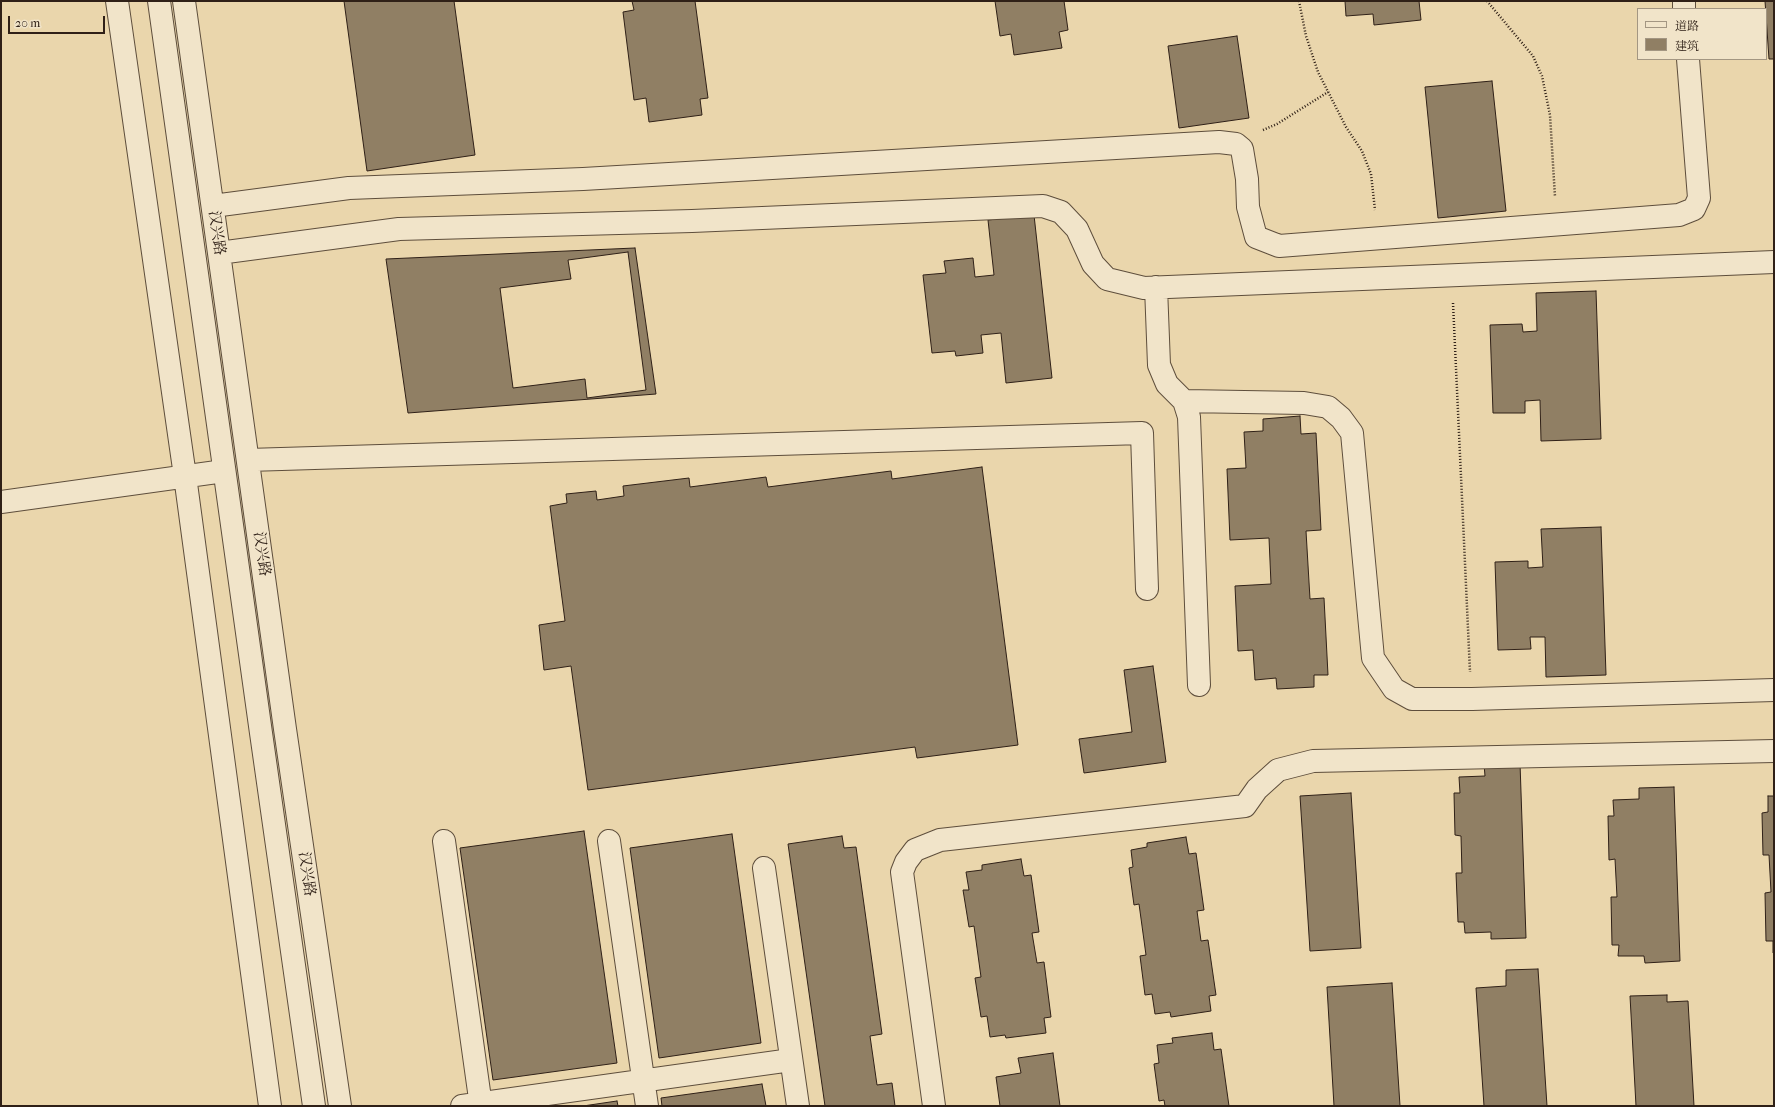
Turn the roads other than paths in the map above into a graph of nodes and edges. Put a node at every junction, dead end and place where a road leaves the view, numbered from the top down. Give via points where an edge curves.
1 (117, 1) edge
2 (159, 1) edge
3 (184, 1) edge
4 (1688, 60) edge
5 (213, 206) junction
6 (219, 253) junction
7 (1774, 262) edge
8 (1156, 287) junction
9 (1184, 401) junction
10 (248, 460) junction
11 (224, 471) junction
12 (185, 476) junction
13 (1, 502) edge
14 (1148, 589) dead end
15 (1199, 685) dead end
16 (1774, 690) edge
17 (1774, 752) edge
18 (444, 841) dead end
19 (609, 841) dead end
20 (764, 868) dead end
21 (791, 1060) junction
22 (643, 1080) junction
23 (474, 1105) edge
24 (270, 1106) edge
25 (314, 1106) edge
26 (340, 1106) edge
27 (646, 1106) edge
28 (798, 1106) edge
29 (934, 1106) edge

1 - 12 street
2 - 11 street, 汉兴路
3 - 5 street, 汉兴路
4 - 5 street via 1699,198 1694,209 1679,215 1279,246 1256,237 1248,207 1242,148 1236,144 1219,142 583,179 349,188
5 - 6 street, 汉兴路
6 - 8 street via 400,229 692,221 1043,206 1061,212 1077,229 1093,264 1107,279 1144,288
6 - 10 street, 汉兴路
7 - 8 street
8 - 9 street via 1159,365 1166,384
9 - 15 street via 1189,417
9 - 16 street via 1304,403 1328,408 1341,418 1352,433 1373,658 1394,689 1412,699
10 - 14 street via 1142,433
10 - 26 street, 汉兴路
11 - 12 street
11 - 25 street, 汉兴路
12 - 13 street
12 - 24 street
17 - 29 street via 1313,761 1278,770 1257,789 1245,806 940,840 915,850 902,872
18 - 23 street
19 - 22 street
20 - 21 street
21 - 22 street
21 - 28 street
22 - 23 street
22 - 27 street

